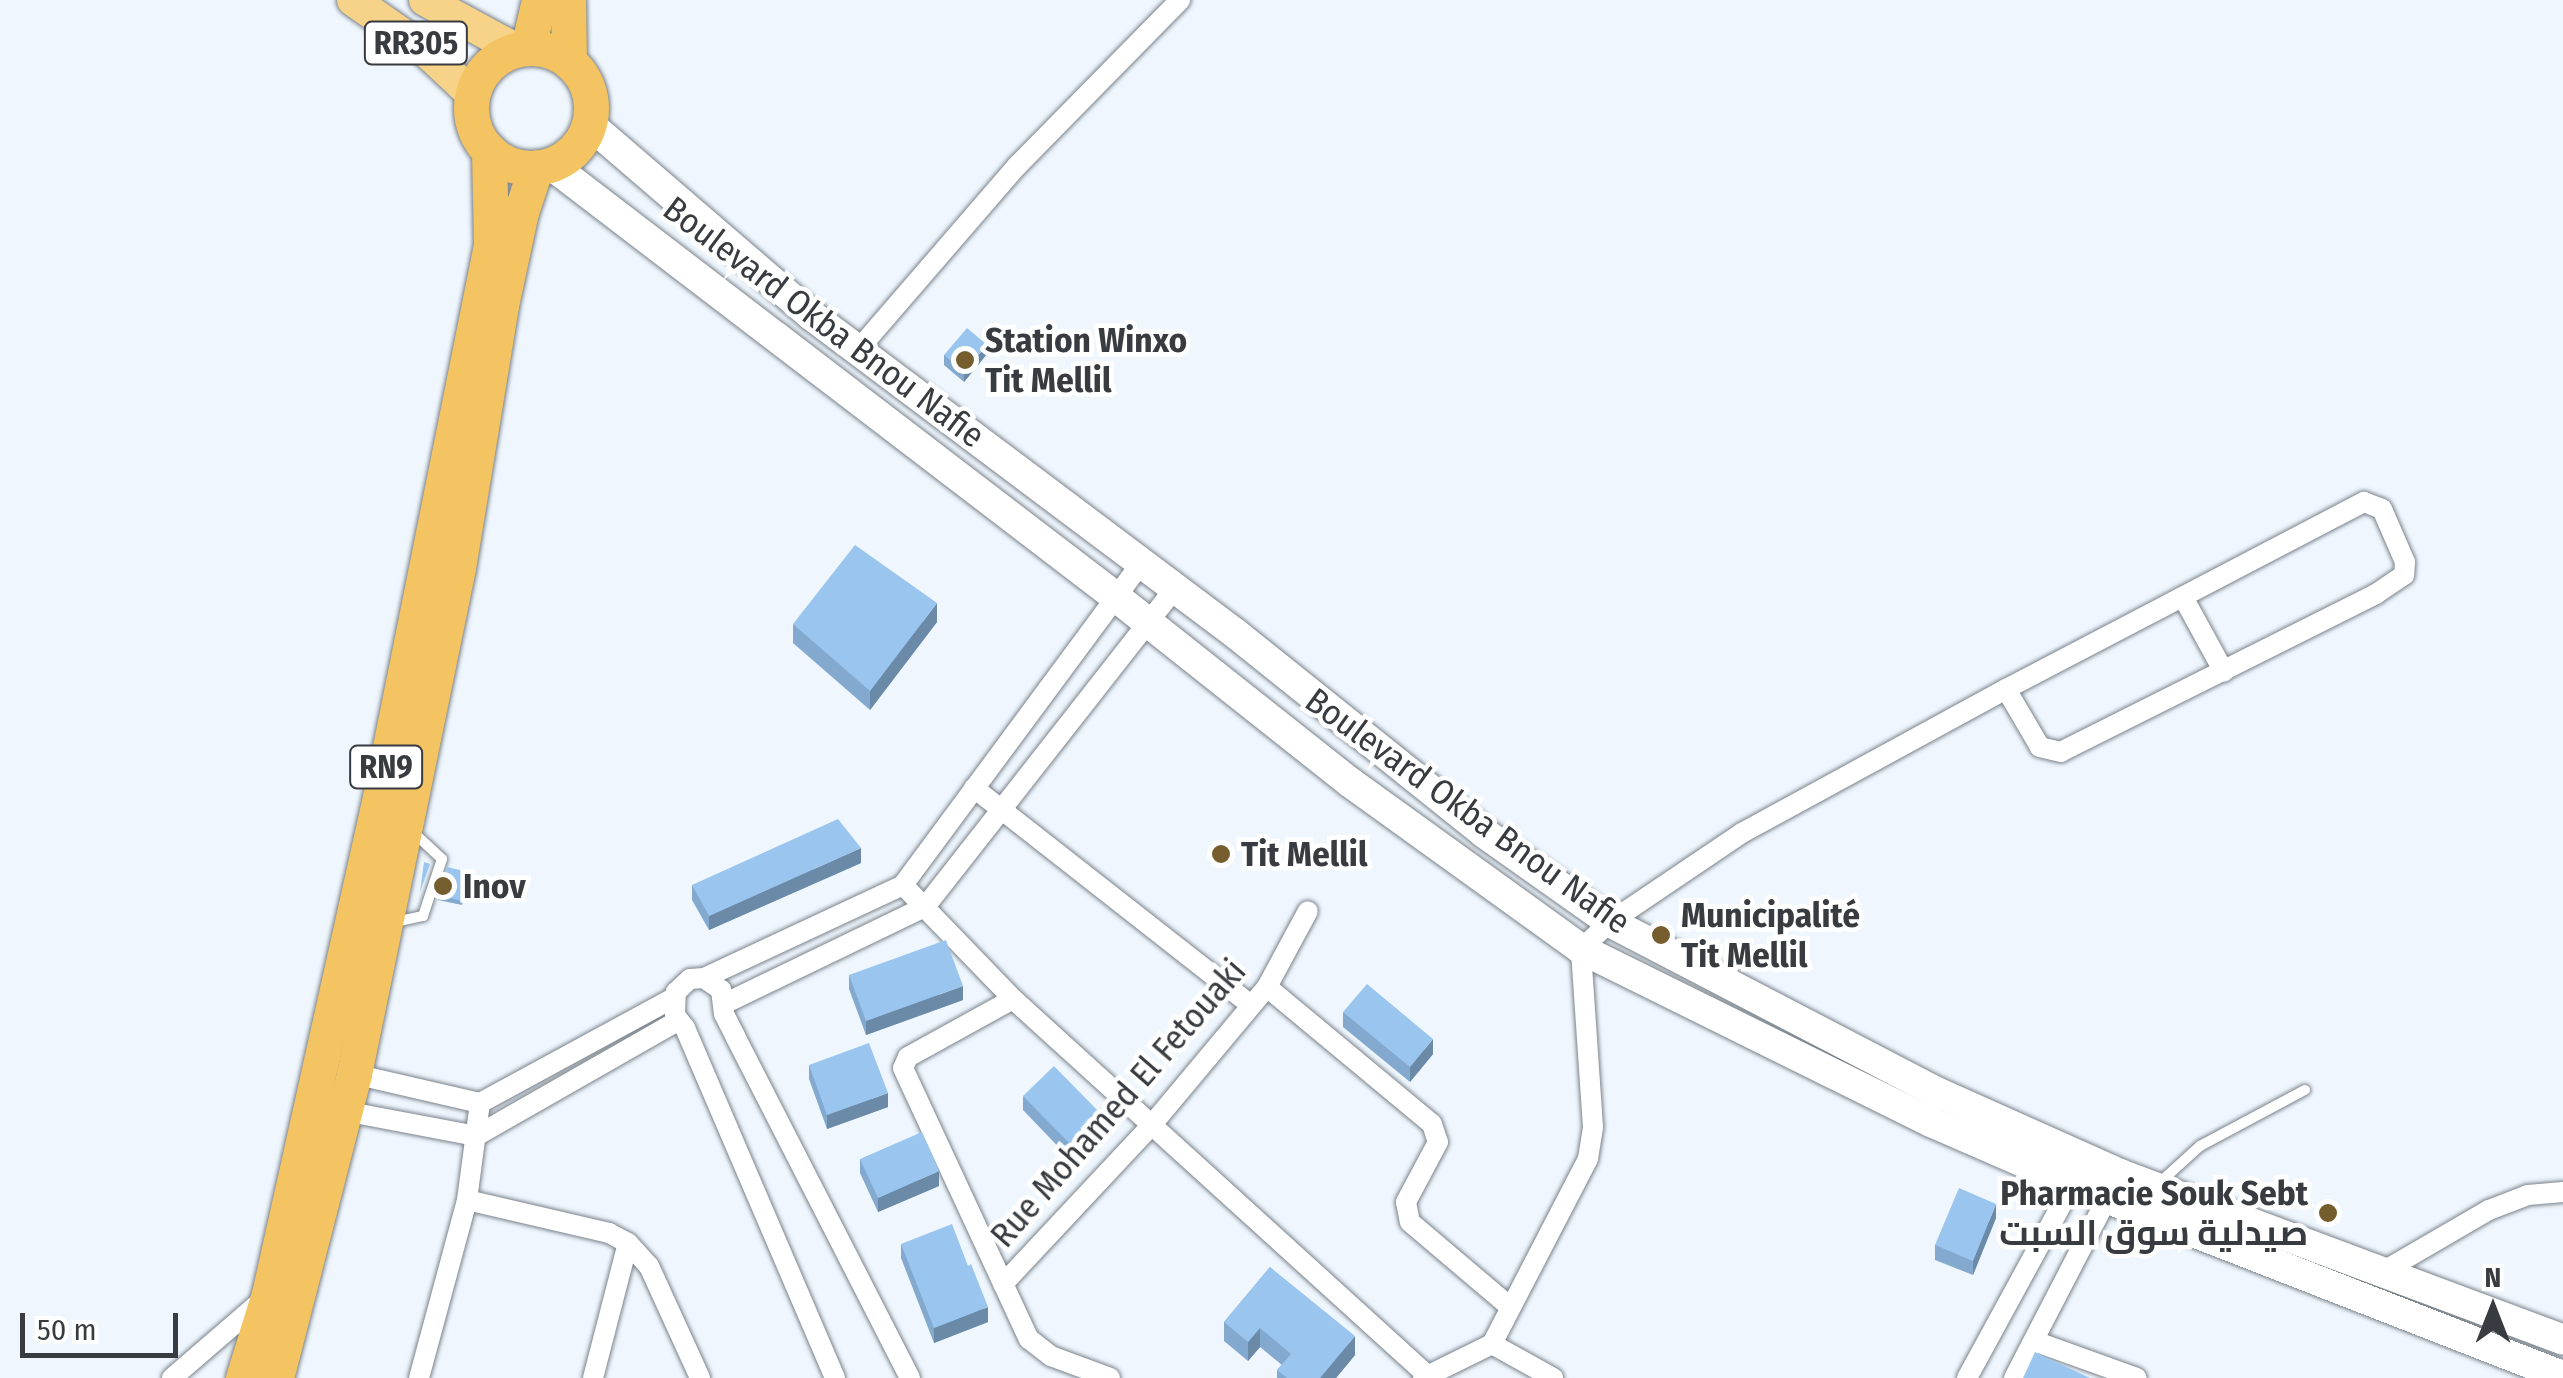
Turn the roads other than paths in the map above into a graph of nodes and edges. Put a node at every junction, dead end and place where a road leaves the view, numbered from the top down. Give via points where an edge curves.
1 (352, 0) edge
2 (425, 0) edge
3 (539, 0) edge
4 (568, 0) edge
5 (1180, 0) edge
6 (523, 49) junction
7 (569, 61) junction
8 (473, 95) junction
9 (589, 124) junction
10 (490, 150) junction
11 (543, 166) junction
12 (858, 350) junction
13 (1142, 562) junction
14 (1175, 588) junction
15 (1116, 597) junction
16 (2183, 598) junction
17 (1147, 622) junction
18 (2224, 672) junction
19 (2006, 688) junction
20 (974, 788) junction
21 (999, 807) junction
22 (903, 885) junction
23 (925, 907) junction
24 (1308, 911) dead end
25 (1610, 922) junction
26 (1581, 948) junction
27 (704, 978) junction
28 (1267, 988) junction
29 (673, 998) junction
30 (1013, 999) junction
31 (1251, 1005) junction
32 (725, 1008) junction
33 (682, 1025) junction
34 (354, 1074) junction
35 (2305, 1090) dead end
36 (480, 1103) junction
37 (344, 1111) junction
38 (1150, 1127) junction
39 (476, 1136) junction
40 (2080, 1171) junction
41 (2113, 1186) junction
42 (2156, 1186) junction
43 (2563, 1192) edge
44 (468, 1200) junction
45 (628, 1243) junction
46 (2384, 1271) junction
47 (1004, 1284) junction
48 (269, 1294) junction
49 (1509, 1306) junction
50 (2563, 1340) edge
51 (2034, 1341) junction
52 (1492, 1344) junction
53 (2563, 1376) edge
54 (1426, 1377) edge
55 (172, 1378) edge
56 (243, 1378) edge
57 (276, 1378) edge
58 (420, 1378) edge
59 (593, 1378) edge
60 (700, 1378) edge
61 (835, 1378) edge
62 (910, 1378) edge
63 (1110, 1378) edge
64 (1553, 1378) edge
65 (1966, 1378) edge
66 (2014, 1378) edge
67 (2137, 1378) edge

1 - 8 main road, RR305 via 425,50
2 - 6 main road, RR305
3 - 6 highway
4 - 7 highway
5 - 12 street via 1017,166
6 - 7 highway
6 - 8 highway via 486,69
7 - 9 highway via 588,90
8 - 10 highway, RN9 via 474,125
9 - 11 highway, RN9 via 578,145
9 - 12 main road, Boulevard Okba Bnou Nafie
10 - 11 highway via 506,162
10 - 48 highway, RN9 via 490,244 380,798
11 - 15 main road, Boulevard Okba Bnou Nafie
11 - 34 highway, RN9 via 520,212 458,568
12 - 13 main road, Boulevard Okba Bnou Nafie
13 - 14 main road, Boulevard Okba Bnou Nafie
13 - 15 street
14 - 17 street
14 - 25 main road, Boulevard Okba Bnou Nafie via 1484,833
15 - 17 main road, Boulevard Okba Bnou Nafie
15 - 20 street
16 - 18 street
16 - 18 street via 2364,502 2382,509 2405,562 2404,575
16 - 19 street
17 - 21 street
17 - 26 main road, Boulevard Okba Bnou Nafie via 1351,783
18 - 19 street via 2054,752 2034,740
19 - 25 street via 1742,833
20 - 21 street
20 - 22 street
21 - 23 street
21 - 31 street
22 - 23 street
22 - 27 street
23 - 30 street
23 - 32 street
24 - 28 street, Rue Mohamed El Fetouaki
25 - 26 street
25 - 40 main road, Boulevard Okba Bnou Nafie
26 - 40 main road, Boulevard Okba Bnou Nafie via 1931,1122
26 - 49 street via 1593,1143
27 - 29 street via 684,982
27 - 32 street via 718,986
28 - 31 street, Rue Mohamed El Fetouaki
28 - 49 street via 1432,1124 1438,1142 1406,1202 1410,1222
29 - 33 street
29 - 36 street
30 - 38 street
30 - 47 street via 903,1065
31 - 38 street, Rue Mohamed El Fetouaki
32 - 33 street via 711,1029
32 - 62 street
33 - 39 street
33 - 61 street
34 - 36 street
34 - 37 highway, RN9
35 - 42 lane via 2200,1146
36 - 39 street
37 - 39 street
37 - 57 highway, RN9
38 - 47 street, Rue Mohamed El Fetouaki
38 - 54 street
39 - 44 street
40 - 41 main road, Boulevard Okba Bnou Nafie
40 - 65 street
41 - 42 main road, Boulevard Okba Bnou Nafie
41 - 51 street
41 - 53 main road, Boulevard Okba Bnou Nafie
42 - 46 main road, Boulevard Okba Bnou Nafie
43 - 46 street via 2528,1195 2489,1210
44 - 45 street
44 - 58 street
45 - 59 street
45 - 60 street via 649,1266
46 - 50 main road, Boulevard Okba Bnou Nafie
47 - 63 street via 1034,1345
48 - 55 street
48 - 56 highway, RN9
49 - 52 street
51 - 66 street
51 - 67 street
52 - 54 street
52 - 64 street

